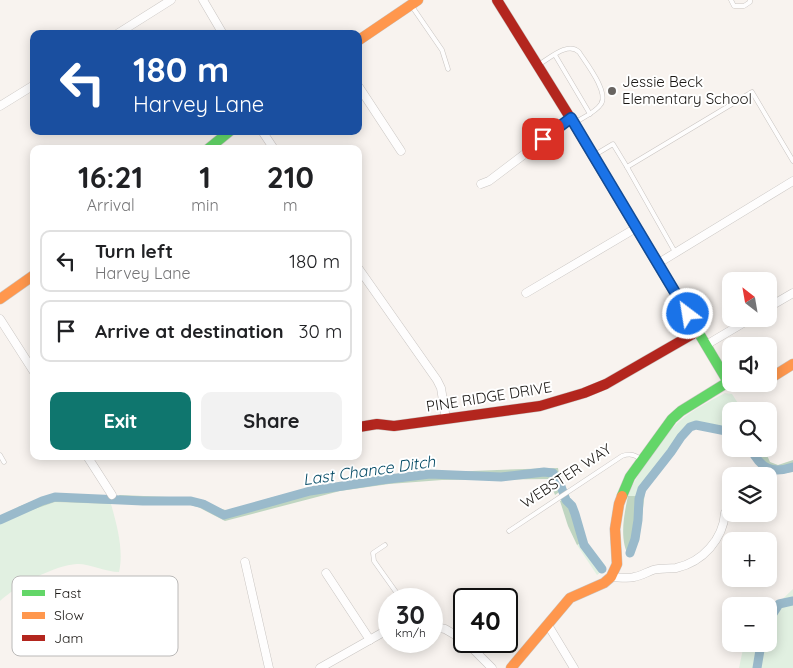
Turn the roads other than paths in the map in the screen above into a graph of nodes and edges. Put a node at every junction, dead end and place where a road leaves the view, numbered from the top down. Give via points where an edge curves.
1 (171, 0) edge
2 (203, 0) edge
3 (497, 0) edge
4 (730, 0) edge
5 (750, 0) edge
6 (414, 2) edge
7 (123, 30) edge
8 (221, 30) edge
9 (362, 38) edge
10 (555, 55) junction
11 (538, 65) junction
12 (448, 69) dead end
13 (30, 87) edge
14 (362, 91) edge
15 (0, 106) edge
16 (590, 114) junction
17 (572, 121) junction
18 (225, 135) edge
19 (213, 145) edge
20 (401, 151) dead end
21 (593, 156) junction
22 (793, 162) edge
23 (626, 167) junction
24 (793, 181) edge
25 (481, 184) dead end
26 (636, 228) junction
27 (676, 253) junction
28 (658, 264) junction
29 (362, 273) edge
30 (30, 278) edge
31 (526, 293) dead end
32 (793, 293) edge
33 (0, 299) edge
34 (778, 302) edge
35 (0, 319) edge
36 (735, 328) edge
37 (698, 331) junction
38 (706, 345) junction
39 (793, 364) edge
40 (30, 366) edge
41 (722, 369) edge
42 (777, 374) edge
43 (722, 388) edge
44 (446, 419) junction
45 (362, 426) edge
46 (0, 455) edge
47 (90, 460) edge
48 (642, 460) junction
49 (4, 462) dead end
50 (112, 496) dead end
51 (724, 522) edge
52 (508, 531) dead end
53 (385, 545) dead end
54 (245, 562) dead end
55 (326, 573) dead end
56 (611, 577) junction
57 (393, 588) edge
58 (548, 625) junction
59 (378, 635) edge
60 (370, 640) junction
61 (478, 653) edge
62 (269, 668) edge
63 (320, 668) edge
64 (492, 668) edge
65 (511, 668) edge
66 (574, 668) edge

1 - 7 street
2 - 8 street
3 - 11 street
4 - 5 lane via 734,6 744,6
6 - 9 street
6 - 12 lane via 442,50
10 - 11 lane
10 - 16 lane
10 - 16 lane via 569,48 579,52 604,97
11 - 17 street
13 - 15 street
14 - 20 street
16 - 17 lane
17 - 21 street
17 - 25 street
18 - 19 street
21 - 23 lane via 613,144
21 - 26 street
22 - 23 lane via 752,92
23 - 27 lane
24 - 27 street
26 - 28 street
26 - 31 street
27 - 28 street
28 - 37 street
29 - 44 street via 437,380
30 - 33 street
32 - 34 street
35 - 40 street
36 - 38 street
37 - 38 street
37 - 44 street, PINE RIDGE DRIVE via 626,374 584,393 540,406
38 - 41 street
39 - 42 street
43 - 48 street via 681,411
44 - 45 street, PINE RIDGE DRIVE
46 - 49 lane
47 - 50 street
48 - 52 lane, WEBSTER WAY via 635,455 622,456
48 - 56 street via 630,477 619,504 615,528 617,564
51 - 56 street via 712,546 688,563 632,578
53 - 57 lane via 373,553 374,561
54 - 62 street
55 - 60 street
56 - 58 street via 570,598
58 - 65 street
58 - 66 street
59 - 60 street
60 - 63 street
61 - 64 street

